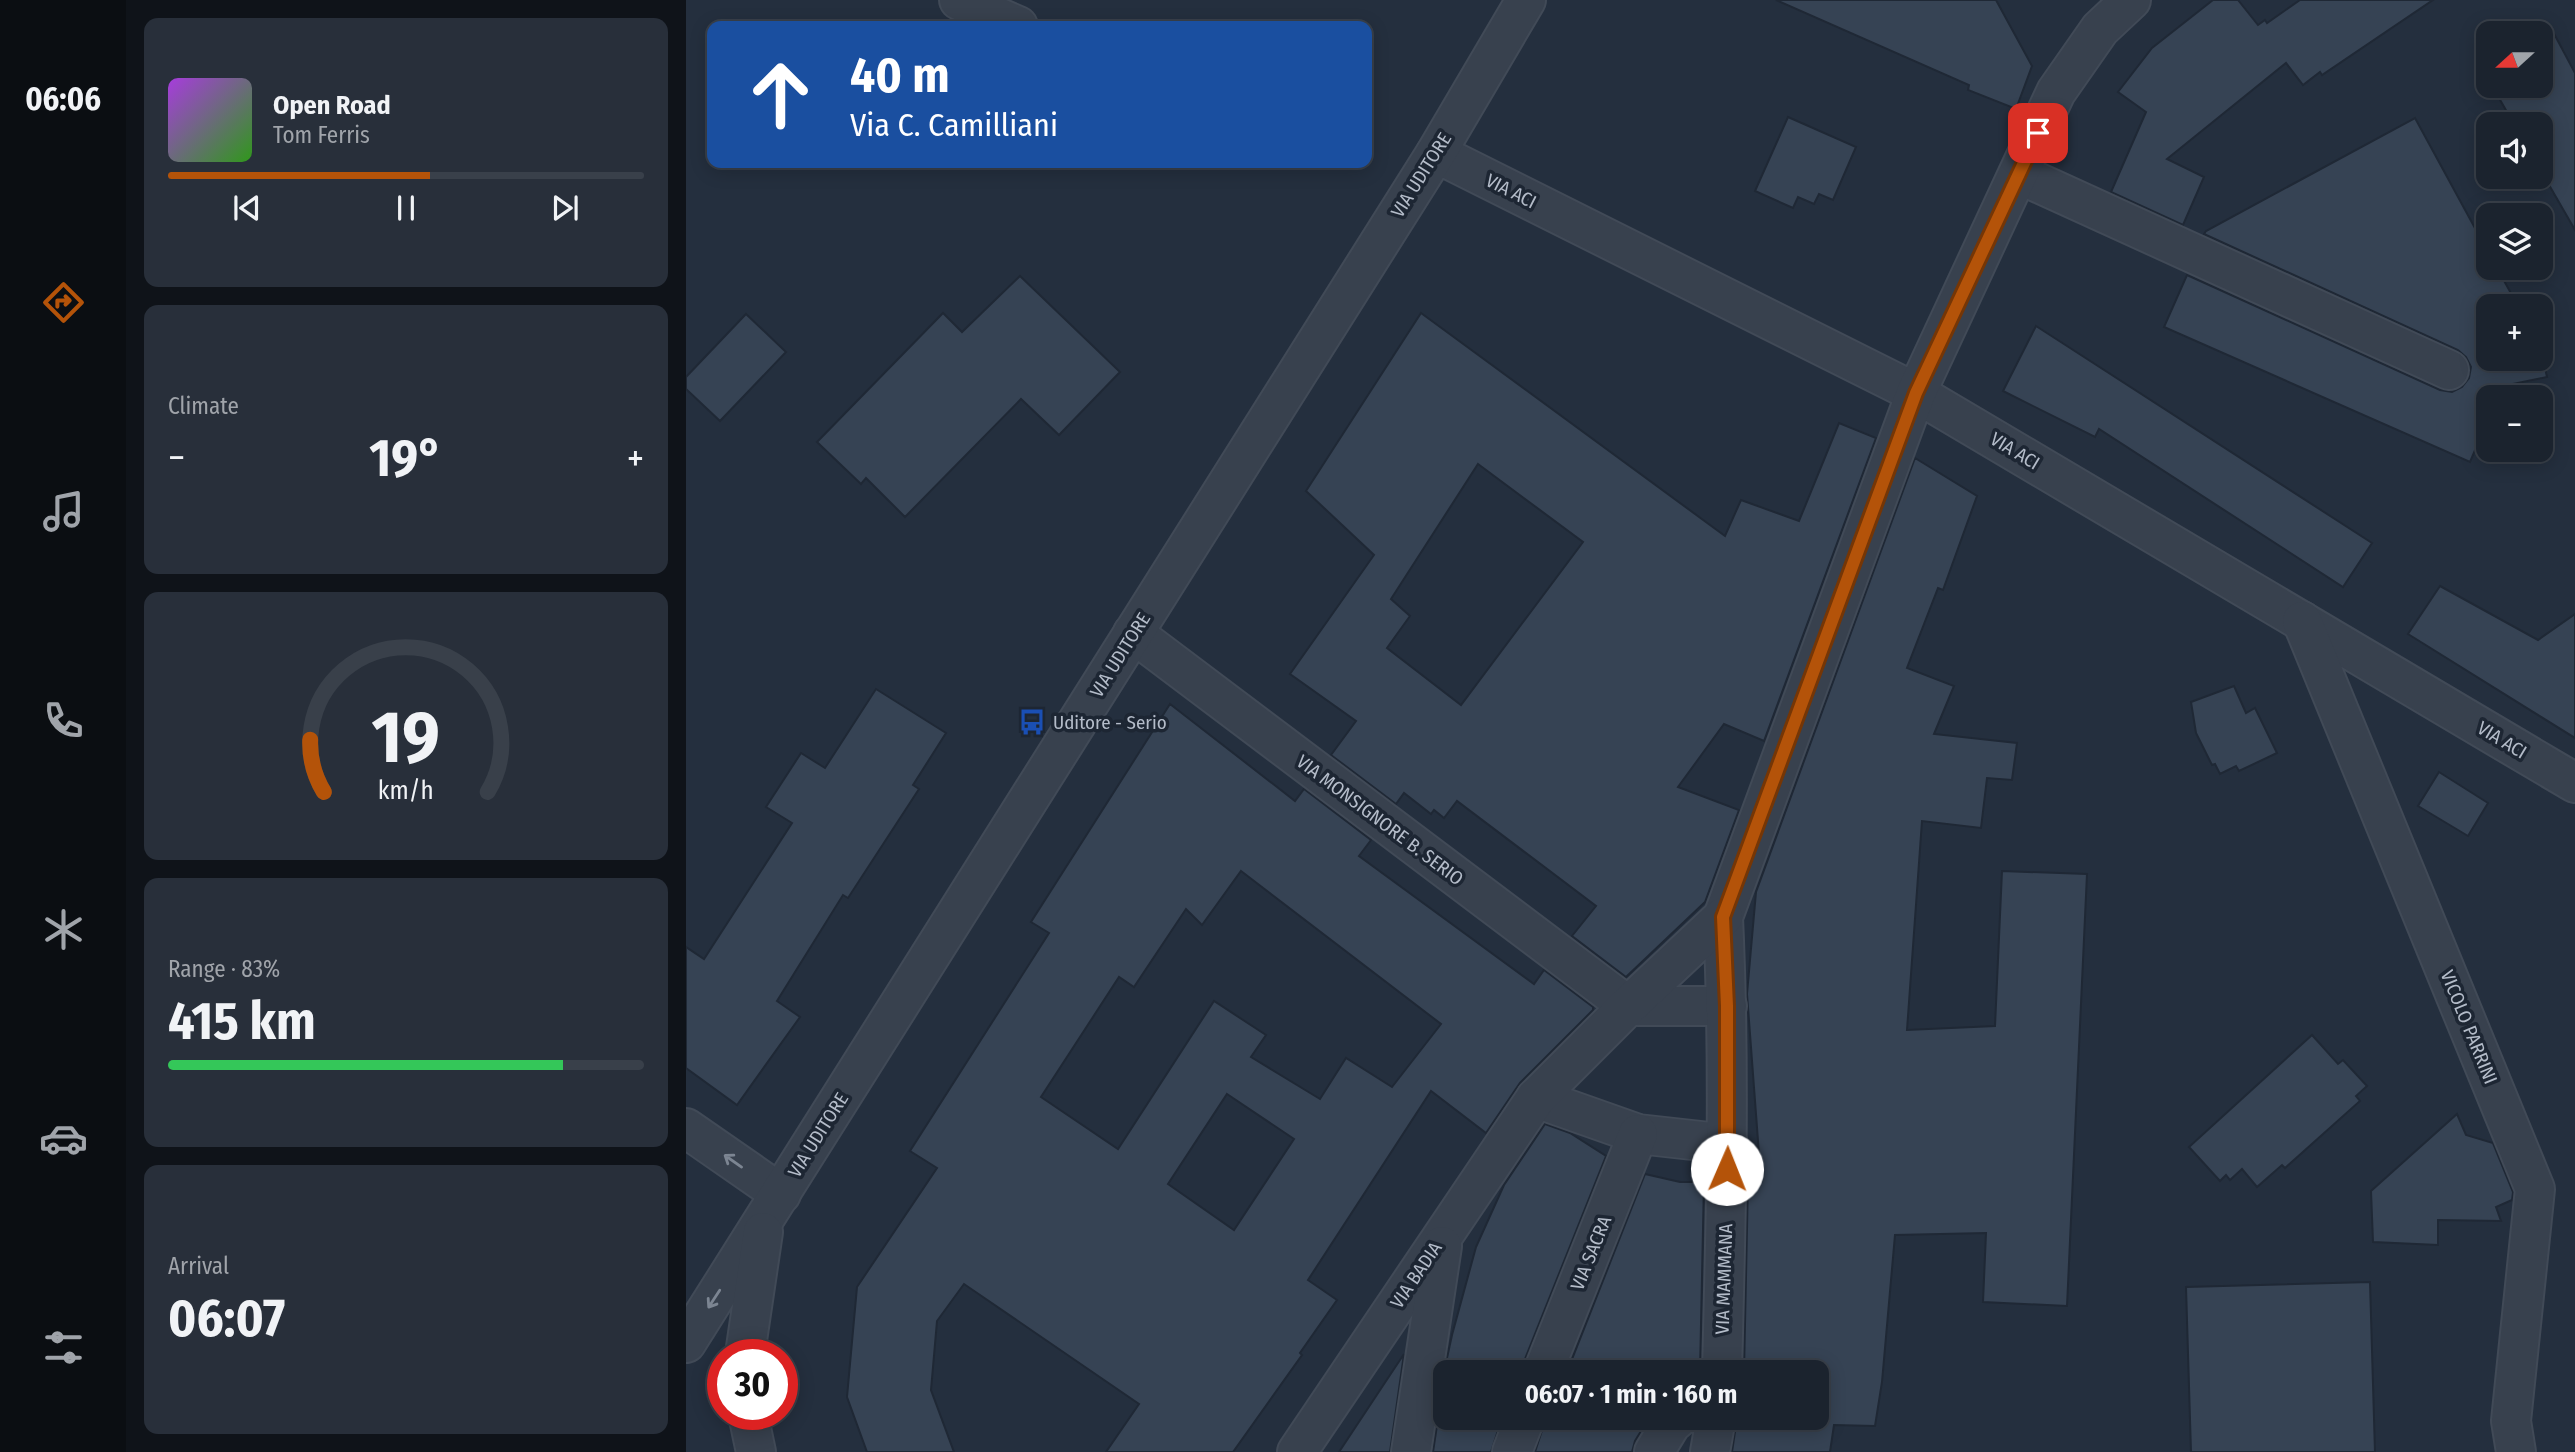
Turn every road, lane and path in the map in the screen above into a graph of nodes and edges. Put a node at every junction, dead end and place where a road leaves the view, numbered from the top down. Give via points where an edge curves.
1 (959, 0) edge
2 (1526, 0) edge
3 (2131, 0) edge
4 (1007, 21) edge
5 (1436, 153) junction
6 (2019, 174) junction
7 (2449, 370) dead end
8 (1916, 393) junction
9 (2302, 621) junction
10 (1133, 633) junction
11 (2575, 783) edge
12 (1723, 917) junction
13 (1628, 1006) junction
14 (1727, 1006) junction
15 (1536, 1098) junction
16 (686, 1128) edge
17 (1638, 1134) junction
18 (1728, 1144) junction
19 (773, 1207) junction
20 (1444, 1235) junction
21 (748, 1339) edge
22 (686, 1343) edge
23 (1549, 1360) edge
24 (1722, 1360) edge
25 (751, 1430) edge
26 (1520, 1430) edge
27 (1667, 1430) edge
28 (1714, 1430) edge
29 (756, 1452) edge
30 (1297, 1452) edge
31 (1411, 1452) edge
32 (1512, 1452) edge
33 (1654, 1452) edge
34 (1710, 1452) edge
35 (2516, 1452) edge

1 - 4 street
2 - 5 street, VIA UDITORE
3 - 6 street via 2101,29 2056,92
5 - 8 street, VIA ACI
5 - 10 street, VIA UDITORE
6 - 7 street
6 - 8 street
8 - 9 street, VIA ACI
8 - 12 street
9 - 11 street, VIA ACI
9 - 35 street, VICOLO PARRINI via 2535,1188 2511,1421
10 - 13 street, VIA MONSIGNORE B. SERIO
10 - 19 street, VIA UDITORE
12 - 13 street, VIA BADIA
12 - 14 street, VIA MAMMANA
13 - 14 street
13 - 15 street, VIA BADIA
14 - 18 street, VIA MAMMANA
15 - 17 street
15 - 20 street, VIA BADIA
19 -> 16 street
17 - 18 street
17 - 23 street, VIA SACRA
18 - 24 street, VIA MAMMANA
19 - 21 street
19 -> 22 street, VIA UDITORE
20 - 30 street, VIA BADIA
20 - 31 street
25 - 29 street
26 - 32 street
27 - 33 street
28 - 34 street

